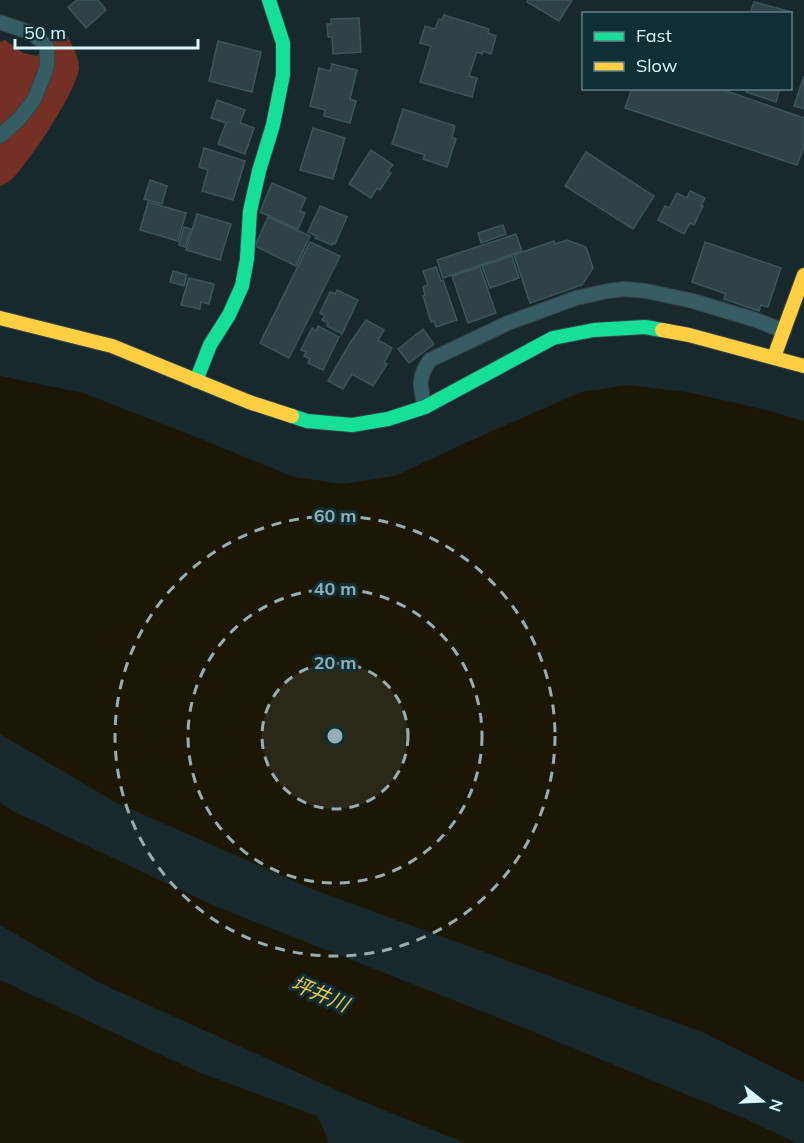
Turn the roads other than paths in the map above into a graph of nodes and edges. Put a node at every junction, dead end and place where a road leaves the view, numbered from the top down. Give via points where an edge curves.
1 (269, 0) edge
2 (0, 22) edge
3 (0, 136) edge
4 (804, 275) edge
5 (0, 318) edge
6 (785, 331) junction
7 (774, 357) junction
8 (804, 366) edge
9 (196, 381) junction
10 (425, 407) junction

1 - 9 street via 283,43 283,75 250,211 242,286 210,345
2 - 3 lane via 32,33 47,46 47,68 34,100
4 - 6 street
5 - 9 street via 112,346
6 - 7 street
6 - 10 lane via 693,301 646,291 608,291 576,298 508,323 430,360 422,371 420,387
7 - 8 street
7 - 10 street via 645,327 594,330 553,338
9 - 10 street via 307,421 352,425

